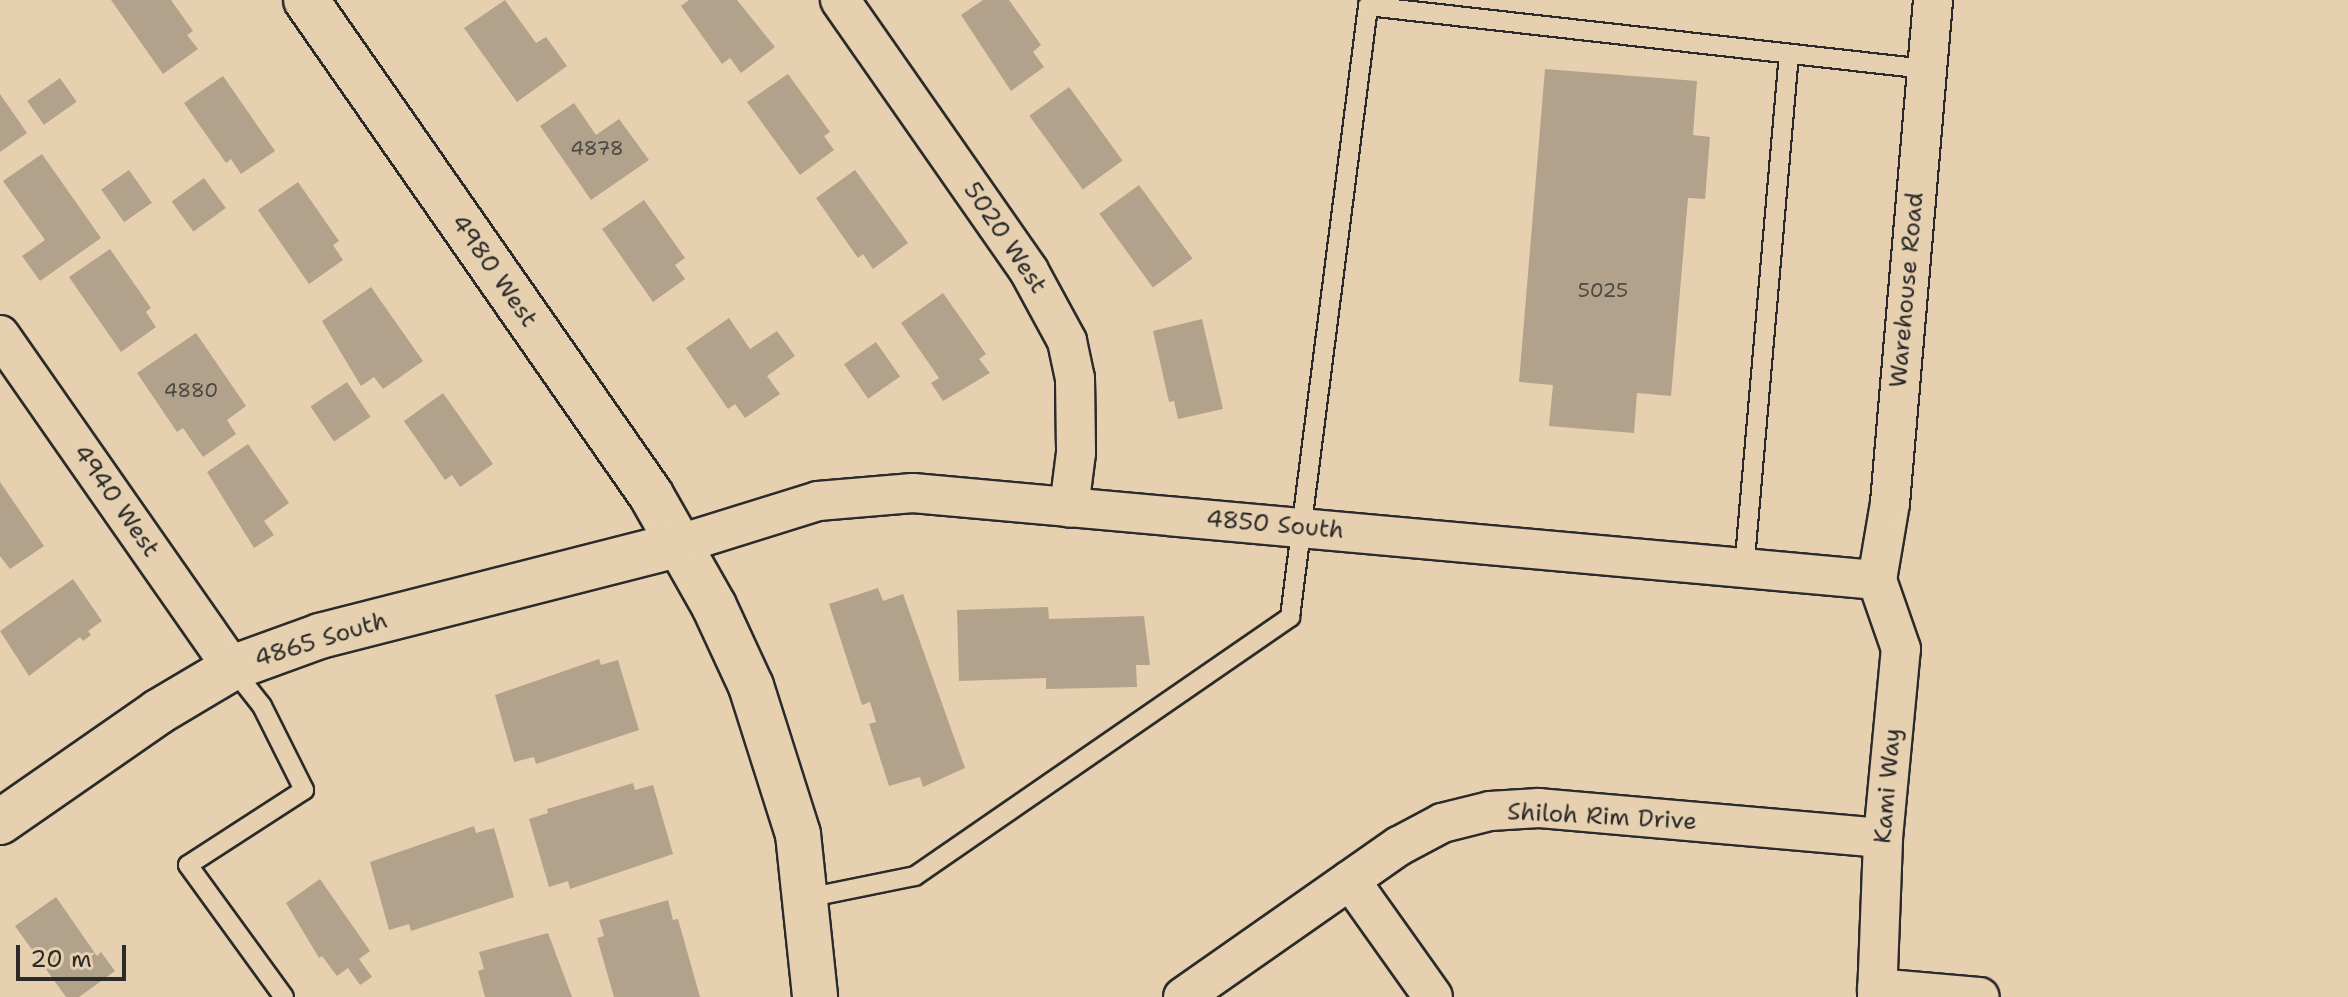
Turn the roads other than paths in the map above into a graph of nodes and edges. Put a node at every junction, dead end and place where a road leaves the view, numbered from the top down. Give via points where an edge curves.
1 (306, 0) edge
2 (840, 0) edge
3 (1933, 0) edge
4 (1789, 54) junction
5 (1925, 69) junction
6 (0, 335) edge
7 (1069, 508) junction
8 (1305, 527) junction
9 (680, 544) junction
10 (1744, 570) junction
11 (1877, 580) junction
12 (232, 668) junction
13 (0, 822) edge
14 (1883, 838) junction
15 (1350, 880) junction
16 (807, 898) junction
17 (1877, 992) edge
18 (284, 997) edge
19 (815, 997) edge
20 (1183, 997) edge
21 (1433, 997) edge
22 (1980, 997) edge

1 - 9 street, 4980 West
2 - 7 street, 5020 West via 1029,271 1067,341 1075,378 1076,453
3 - 5 street, Warehouse Road
4 - 5 lane
4 - 8 lane via 1368,6
4 - 10 lane
5 - 11 street, Warehouse Road via 1890,503
6 - 12 street, 4940 West
7 - 8 street, 4850 South
7 - 9 street, 4850 South via 866,493 818,501
8 - 10 street, 4850 South
8 - 16 lane via 1290,617 915,876
9 - 12 street, 4865 South via 320,636
9 - 16 street, 4980 West via 751,686 798,834
10 - 11 street, 4850 South
11 - 14 street, Kami Way via 1901,649
12 - 13 street, 4865 South via 158,712
12 - 18 lane via 262,706 304,790 188,865
14 - 15 street, Shiloh Rim Drive via 1539,808 1490,811 1442,823
14 - 17 street, Kami Way
15 - 20 street, Shiloh Rim Drive
15 - 21 street
16 - 19 street, 4980 West
17 - 22 street

